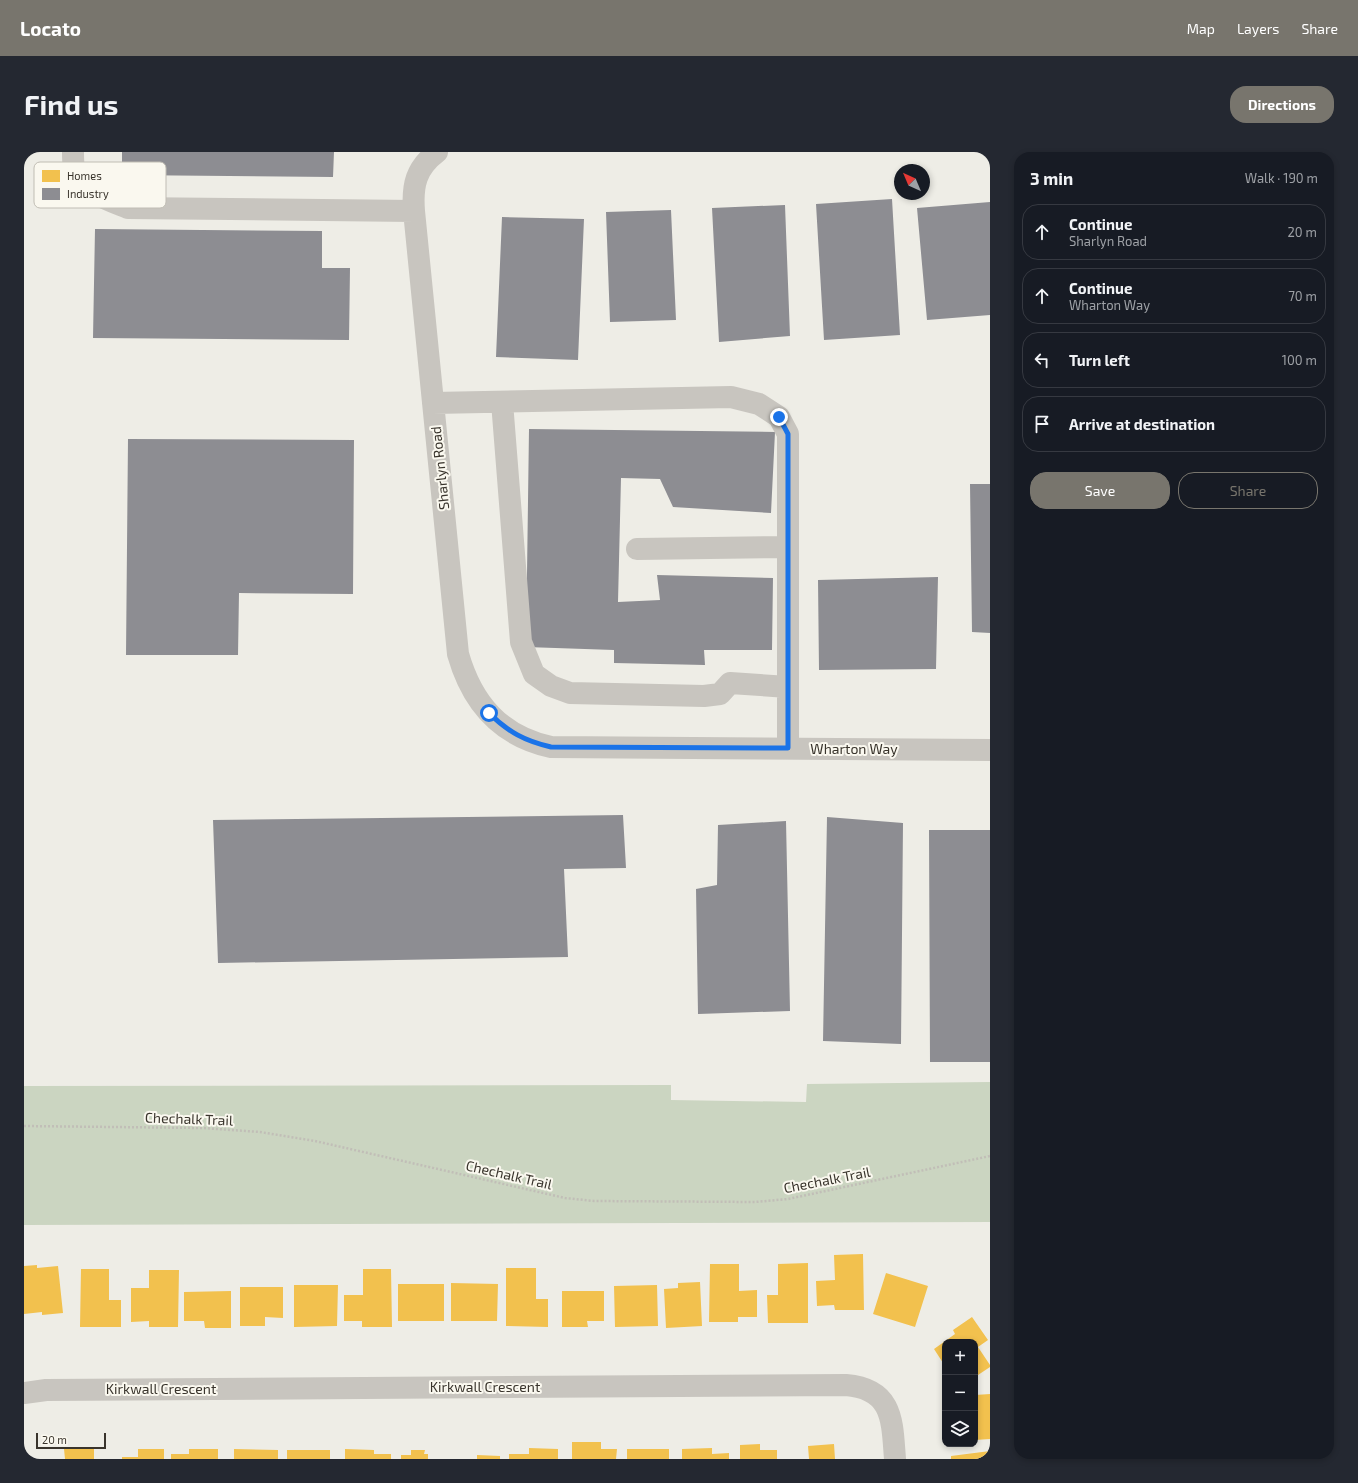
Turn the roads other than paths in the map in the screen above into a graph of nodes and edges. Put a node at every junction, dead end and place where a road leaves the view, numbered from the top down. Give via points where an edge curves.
1 (73, 152) edge
2 (425, 156) edge
3 (74, 162) edge
4 (128, 208) edge
5 (414, 211) junction
6 (502, 402) junction
7 (433, 403) junction
8 (788, 547) junction
9 (638, 549) dead end
10 (788, 687) junction
11 (551, 747) joint
12 (788, 748) junction
13 (990, 750) edge
14 (24, 1393) edge
15 (895, 1459) edge

1 - 3 street
2 - 5 street, Sharlyn Road via 414,189
4 - 5 street
5 - 7 street, Sharlyn Road
6 - 7 street
6 - 8 street via 731,396 759,404 779,417 788,434
6 - 10 street via 521,642 534,674 551,686 570,693 704,696 720,694 730,684
7 - 11 street, Sharlyn Road via 456,641 462,667 476,697 499,722 521,738
8 - 9 street
8 - 10 street
10 - 12 street
11 - 12 street, Wharton Way
12 - 13 street, Wharton Way
14 - 15 street, Kirkwall Crescent via 46,1390 846,1385 869,1391 886,1406 892,1420

